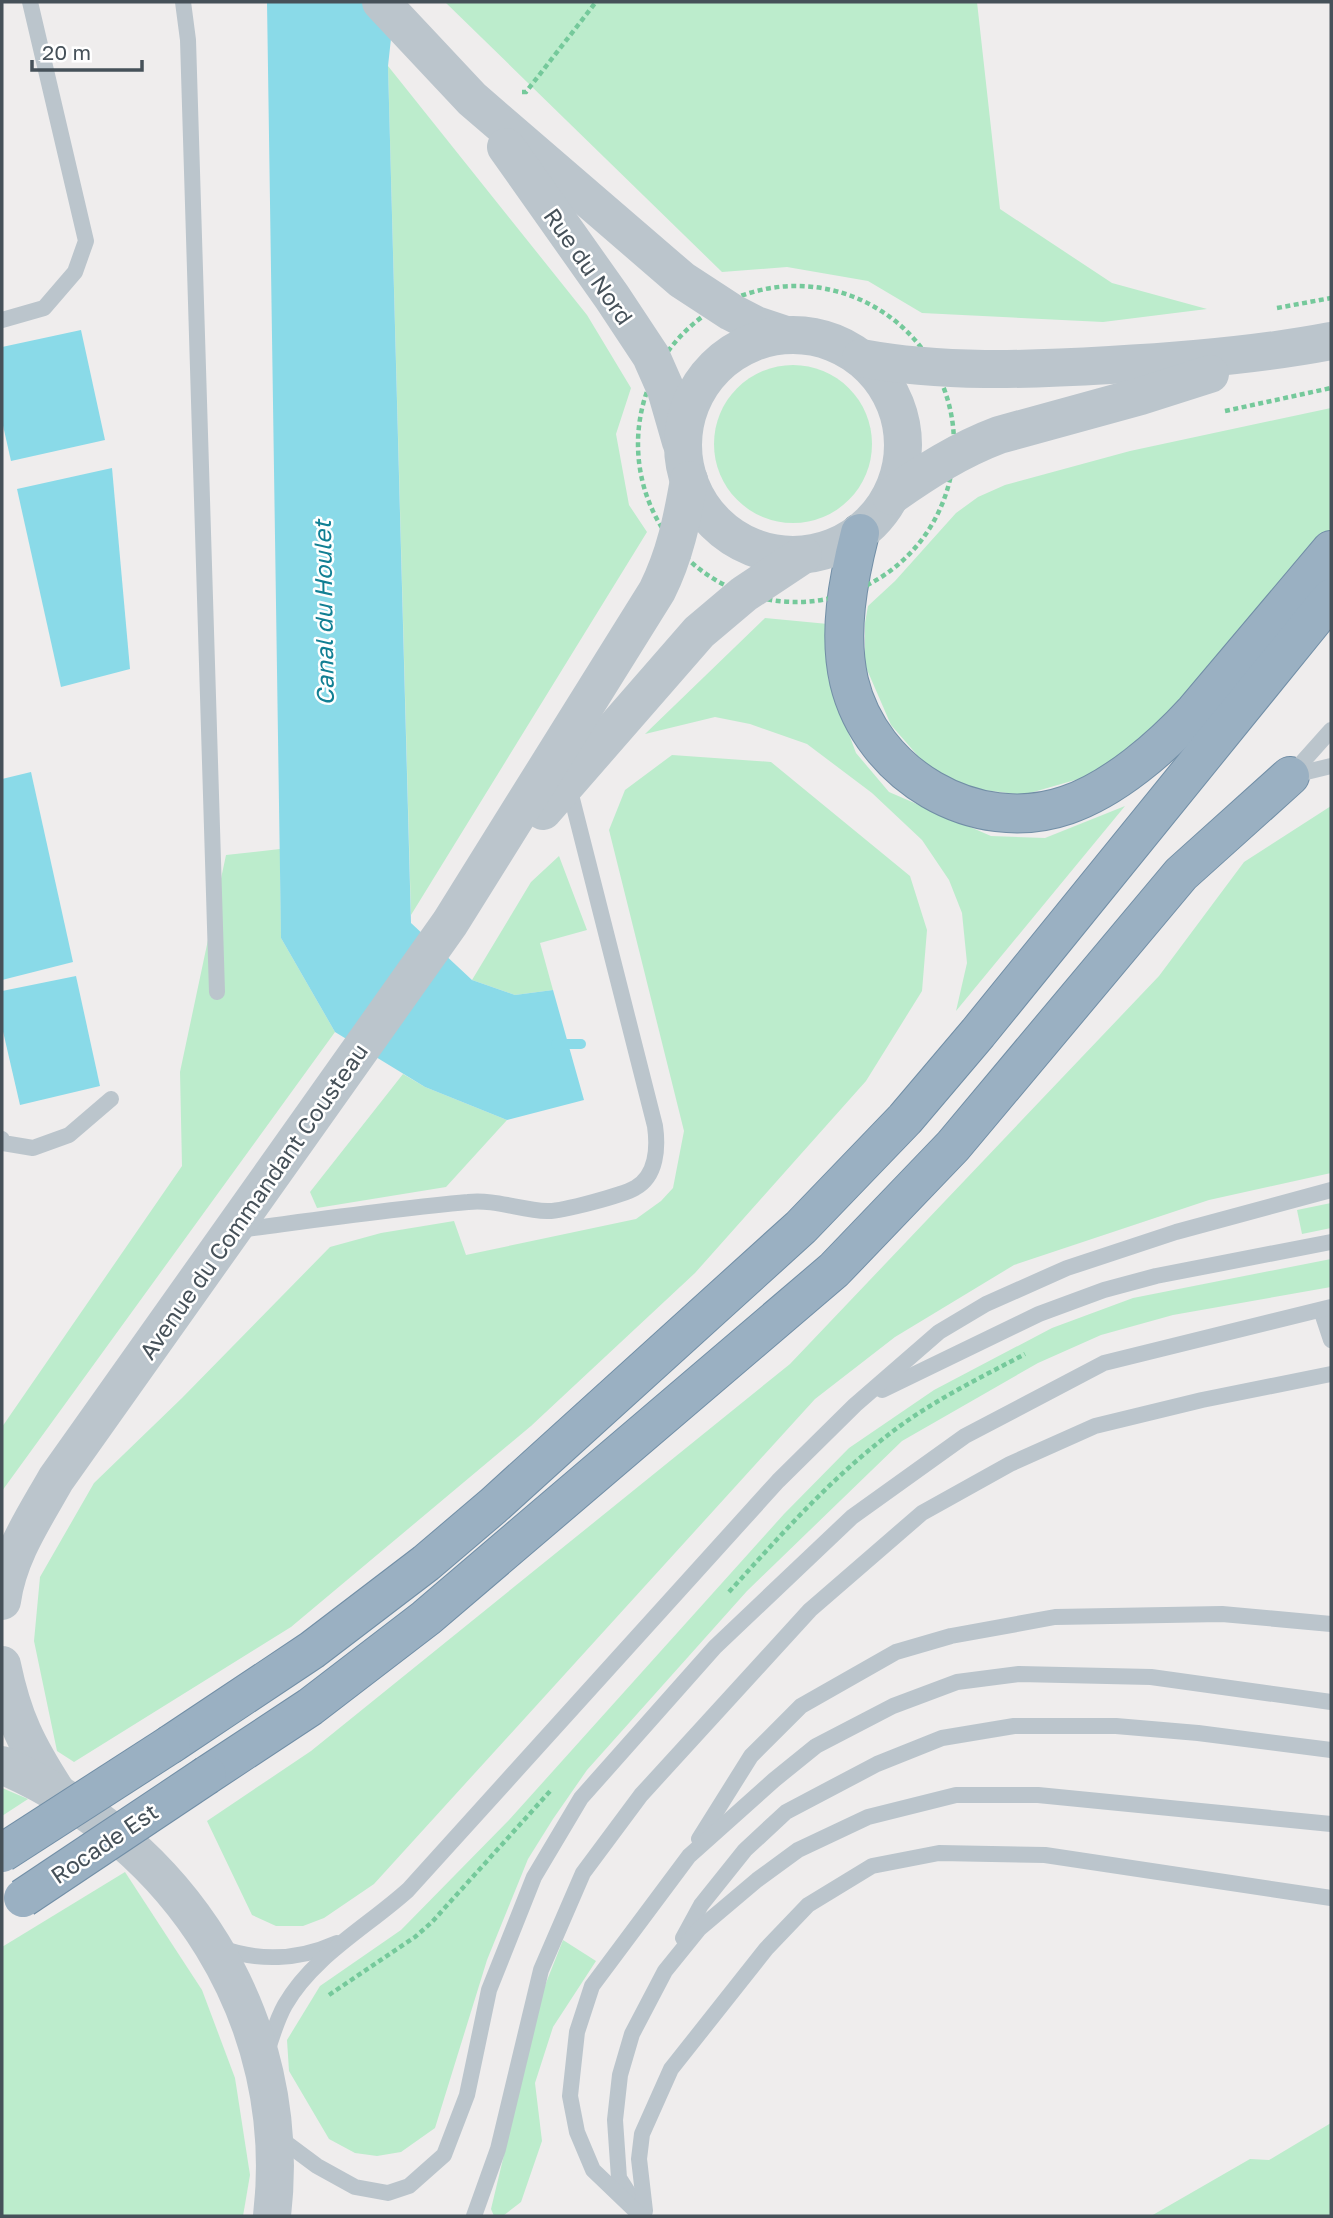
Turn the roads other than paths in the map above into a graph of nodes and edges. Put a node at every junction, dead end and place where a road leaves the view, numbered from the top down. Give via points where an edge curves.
1 (30, 2) edge
2 (183, 2) edge
3 (381, 2) edge
4 (472, 99) junction
5 (2, 320) edge
6 (786, 335) junction
7 (1331, 341) edge
8 (1286, 350) junction
9 (860, 358) junction
10 (685, 463) junction
11 (891, 496) junction
12 (860, 533) junction
13 (1331, 550) edge
14 (803, 555) junction
15 (1331, 598) edge
16 (1331, 730) edge
17 (1331, 766) edge
18 (1290, 776) junction
19 (568, 782) junction
20 (450, 923) junction
21 (217, 992) dead end
22 (111, 1099) dead end
23 (2, 1139) edge
24 (1331, 1190) edge
25 (233, 1230) junction
26 (1331, 1242) edge
27 (1326, 1308) edge
28 (1331, 1340) edge
29 (1331, 1374) edge
30 (855, 1405) junction
31 (56, 1479) junction
32 (2, 1538) edge
33 (2, 1601) edge
34 (1331, 1623) edge
35 (2, 1665) edge
36 (1331, 1702) edge
37 (1331, 1750) edge
38 (2, 1765) edge
39 (56, 1791) junction
40 (1331, 1824) edge
41 (2, 1853) edge
42 (688, 1856) junction
43 (1331, 1898) edge
44 (13, 1905) edge
45 (348, 1937) junction
46 (212, 1944) junction
47 (665, 1971) junction
48 (263, 2068) junction
49 (273, 2133) junction
50 (272, 2216) edge
51 (474, 2216) edge
52 (644, 2216) edge

1 - 5 lane via 86,241 75,272 44,308
2 - 21 lane via 188,40
3 - 4 street, Rue du Nord
4 - 6 street, Rue du Nord via 682,280 731,312
4 - 10 street, Rue du Nord via 651,356 666,390
6 - 9 street via 830,341
6 - 10 street via 751,343 712,370 688,410
7 - 8 street
8 - 9 street via 1072,368 916,367
8 - 11 street via 977,443
9 - 11 street via 885,383 900,415 902,463
10 - 14 street via 706,513 733,537 766,552
10 - 20 street, Avenue du Commandant Cousteau via 680,533 657,592
11 - 12 street
12 - 13 highway via 848,594 845,642 849,681 861,716 883,750 919,783 949,800 1012,813 1050,810 1085,798 1164,741 1195,711
12 - 14 street
14 - 19 street, Avenue du Commandant Cousteau via 744,594 699,632
15 - 41 highway, Rocade Est, bridge via 970,1043 882,1144 801,1227 426,1563 312,1650
16 - 18 lane
17 - 18 lane
18 - 44 highway, Rocade Est, bridge via 1181,874 961,1137 834,1270 426,1618 310,1707
19 - 20 street, Avenue du Commandant Cousteau
19 - 25 lane via 655,1126 655,1156 644,1181 623,1193 551,1212 472,1201
20 - 25 street, Avenue du Commandant Cousteau
22 - 23 lane via 69,1135 33,1148 3,1143
24 - 30 lane via 1175,1232 1039,1279 939,1332
25 - 31 street, Avenue du Commandant Cousteau
26 - 30 lane via 1104,1290 1039,1314
27 - 28 lane
27 - 49 lane via 1104,1363 965,1436 852,1517 715,1647 581,1798 534,1877 489,1990 467,2095 444,2155 409,2186 388,2193 355,2187
29 - 51 lane via 1096,1426 1010,1464 922,1513 810,1609 641,1795 583,1873 541,1970 498,2149
30 - 45 lane via 778,1481 423,1874
31 - 32 street, Avenue du Commandant Cousteau
31 - 33 street, Avenue du Commandant Cousteau via 16,1552
34 - 42 lane via 1222,1614 1055,1617 951,1636 896,1652 801,1706 751,1756
35 - 39 street via 15,1717
36 - 42 lane via 1152,1677 1020,1674 957,1682 892,1706 816,1746
37 - 47 lane via 1116,1726 1014,1726 942,1738 877,1764 786,1812 745,1850 701,1905
38 - 39 street
39 - 46 street via 144,1858
40 - 47 lane via 1038,1795 956,1795 868,1817 799,1850 699,1929
42 - 52 lane via 592,1986 577,2032 570,2096 577,2132 593,2170
43 - 52 lane via 1045,1855 939,1853 872,1867 808,1905 766,1949 671,2068 642,2134 639,2158
45 - 46 lane via 309,1953 274,1958
45 - 48 lane via 304,1978 285,2005
46 - 48 street via 242,2004
47 - 52 lane via 632,2034 620,2076 615,2120 619,2178
48 - 49 street
49 - 50 street

